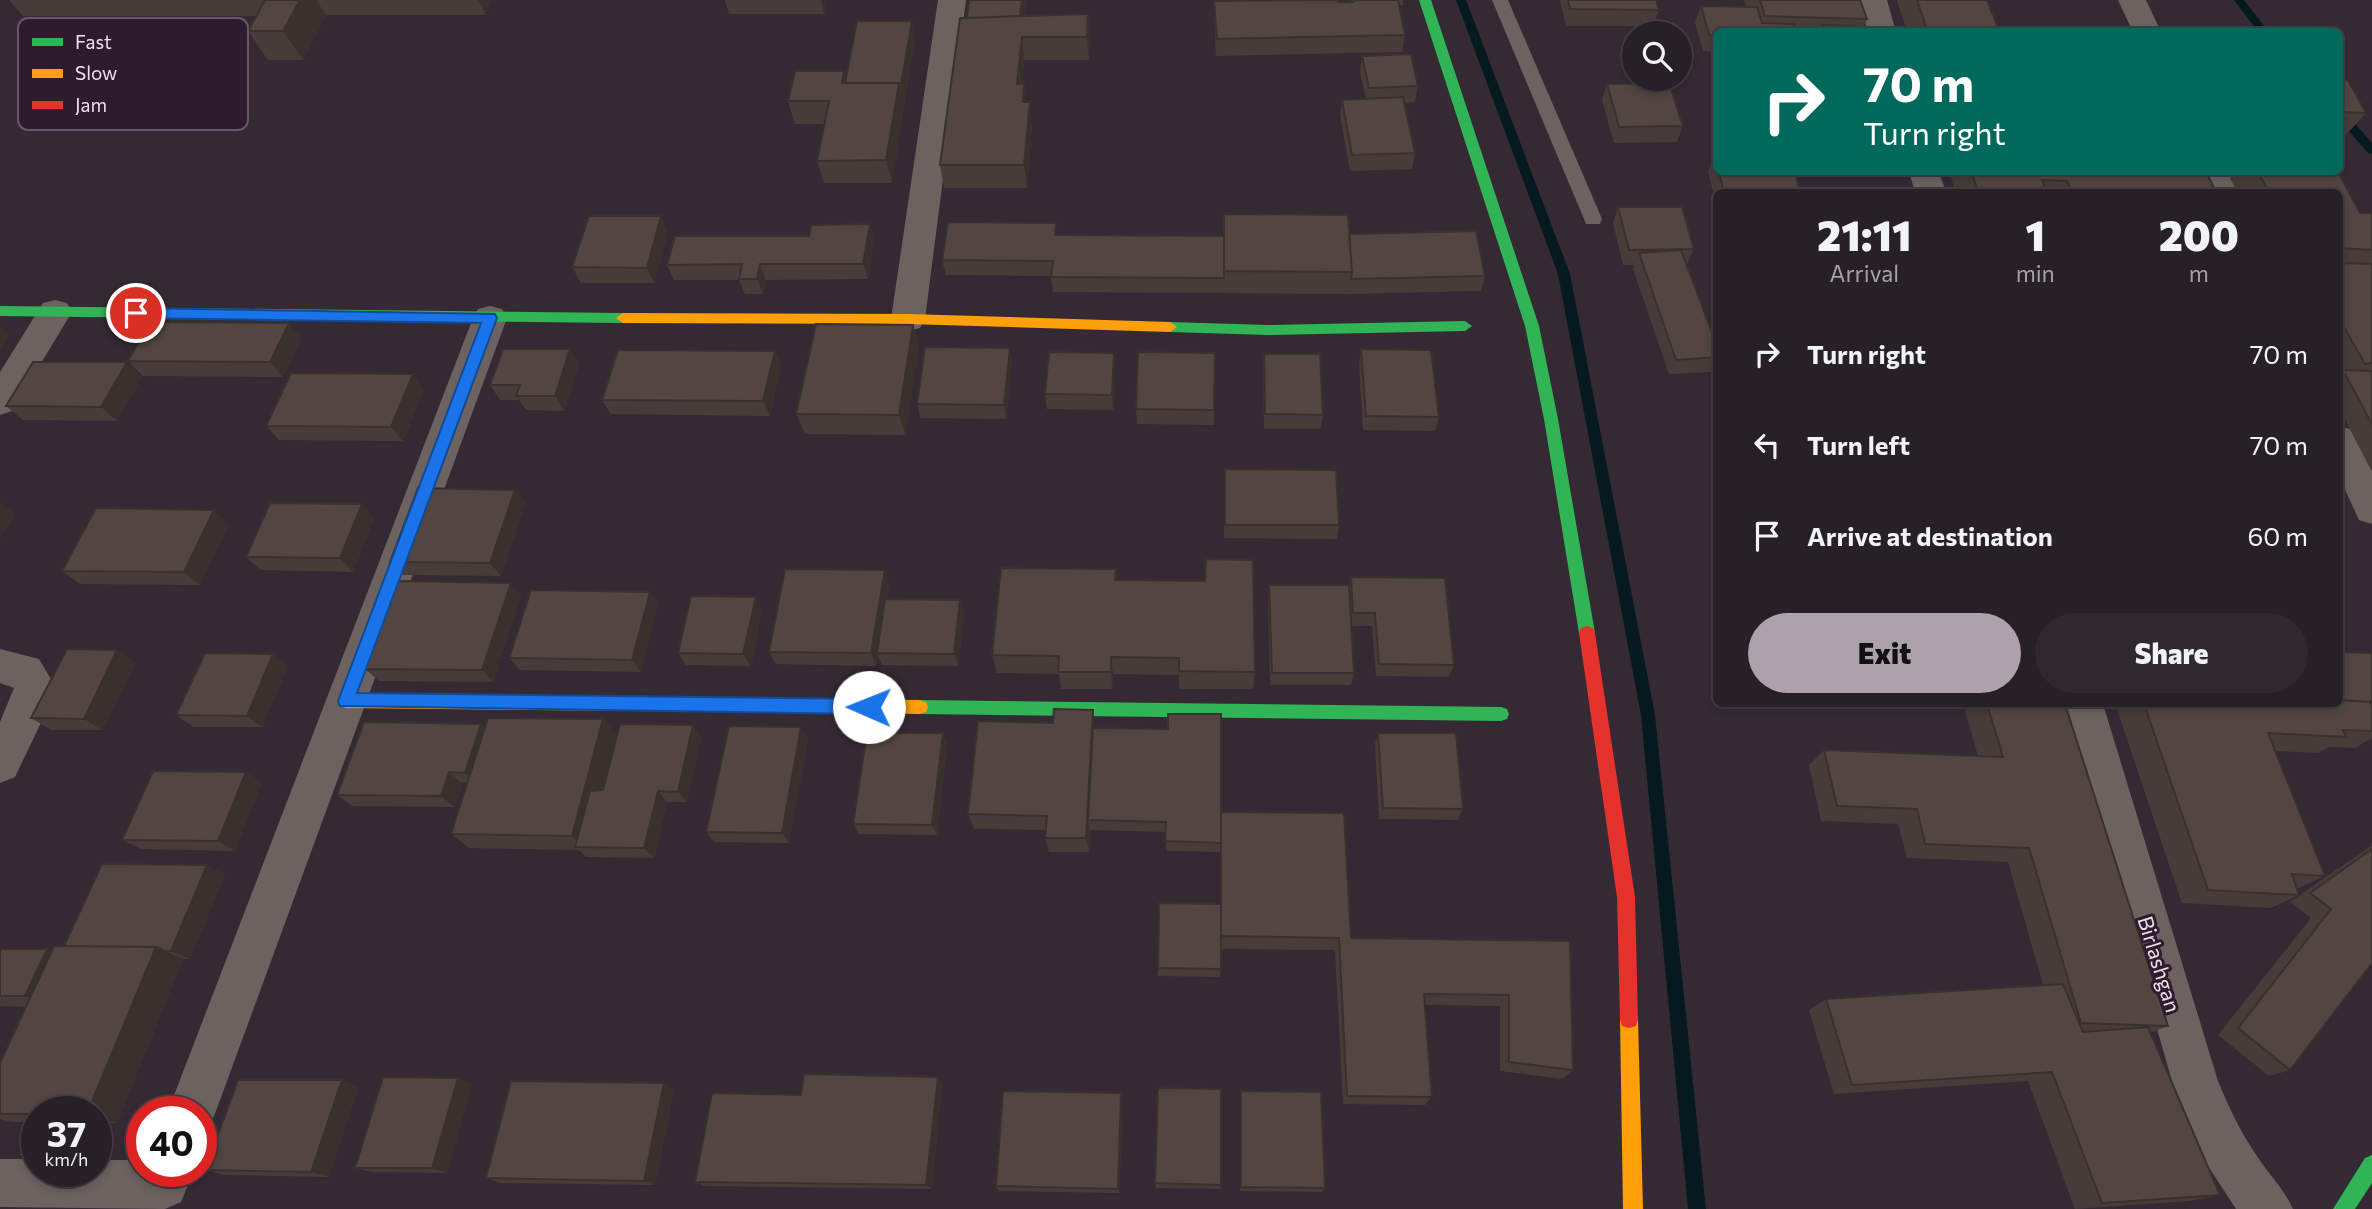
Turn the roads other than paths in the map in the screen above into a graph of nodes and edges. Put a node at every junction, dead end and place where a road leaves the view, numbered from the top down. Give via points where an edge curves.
1 (952, 0) edge
2 (1425, 0) edge
3 (1500, 0) edge
4 (1873, 0) edge
5 (2132, 0) edge
6 (1881, 28) edge
7 (2145, 28) edge
8 (1593, 219) dead end
9 (0, 311) edge
10 (55, 312) junction
11 (490, 318) junction
12 (908, 319) junction
13 (1465, 326) dead end
14 (0, 401) edge
15 (2343, 446) edge
16 (2372, 509) edge
17 (0, 666) edge
18 (346, 701) junction
19 (2084, 707) edge
20 (1501, 714) dead end
21 (0, 764) edge
22 (198, 1096) edge
23 (2372, 1165) edge
24 (0, 1183) edge
25 (163, 1188) edge
26 (1633, 1209) edge
27 (2268, 1209) edge
28 (2343, 1209) edge

1 - 12 street
2 - 26 street via 1532,326 1551,419 1626,897
3 - 8 lane
4 - 6 street
5 - 7 street
9 - 10 street
10 - 11 street
10 - 14 street
11 - 12 street
11 - 18 street
12 - 13 street via 1268,330
15 - 16 street
17 - 21 street via 25,671 35,686
18 - 20 street
18 - 22 street
19 - 27 street, Birlashgan via 2195,1081 2234,1169
23 - 28 street
24 - 25 street

